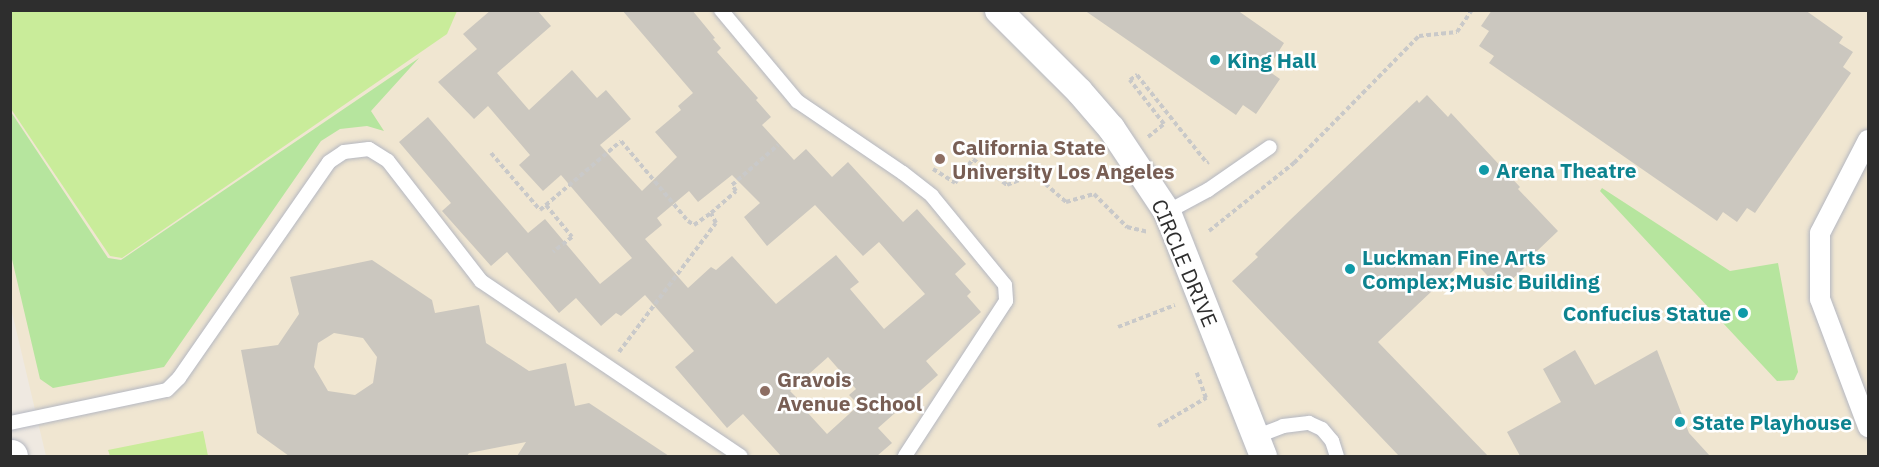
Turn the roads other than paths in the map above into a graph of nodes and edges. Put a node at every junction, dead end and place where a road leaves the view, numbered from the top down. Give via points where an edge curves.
1 (721, 10) edge
2 (998, 10) edge
3 (1869, 140) edge
4 (1270, 147) road end
5 (1160, 223) junction
6 (10, 423) edge
7 (1869, 427) edge
8 (1259, 447) edge
9 (740, 456) edge
10 (905, 456) edge
11 (1337, 456) edge

1 - 10 lane via 797,101 932,196 1005,285 1006,301
2 - 5 street, CIRCLE DRIVE via 1111,128
3 - 7 street via 1821,233 1820,288 1820,298
4 - 5 lane
5 - 8 street, CIRCLE DRIVE
6 - 9 lane via 167,390 329,162 344,152 369,149 388,161 481,280
8 - 11 lane via 1283,426 1310,423 1332,441

